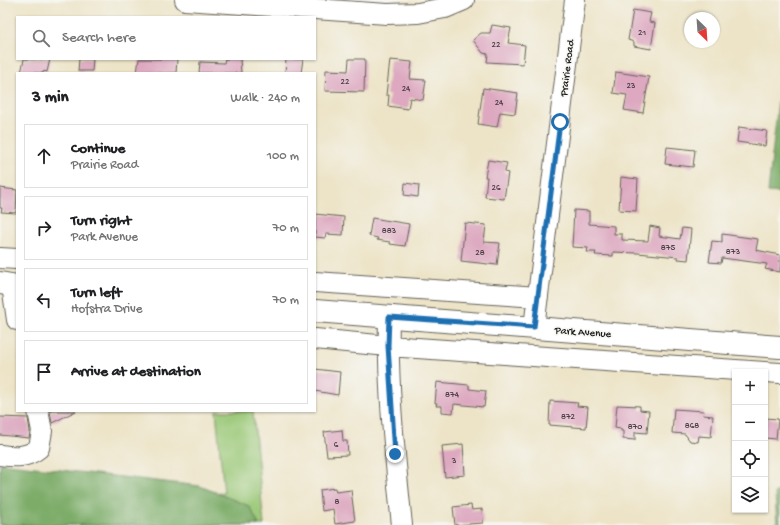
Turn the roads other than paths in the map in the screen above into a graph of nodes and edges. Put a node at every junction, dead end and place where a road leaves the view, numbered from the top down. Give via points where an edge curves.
1 (185, 0) edge
2 (464, 0) edge
3 (575, 0) edge
4 (245, 2) edge
5 (0, 258) edge
6 (16, 259) edge
7 (316, 282) edge
8 (10, 285) edge
9 (538, 297) junction
10 (316, 311) edge
11 (16, 315) edge
12 (389, 317) junction
13 (534, 327) junction
14 (316, 339) edge
15 (388, 346) junction
16 (780, 347) edge
17 (780, 373) edge
18 (38, 412) edge
19 (0, 455) edge
20 (402, 525) edge

1 - 4 street
2 - 4 street via 445,8 418,13 387,14
3 - 9 street, Prairie Road
5 - 6 street
7 - 9 street
8 - 11 street
9 - 13 street, Prairie Road
10 - 12 main road, Park Avenue
12 - 13 main road, Park Avenue
12 - 15 street
13 - 16 main road, Park Avenue
14 - 15 street
15 - 17 street
15 - 20 street
18 - 19 street via 42,431 39,448 33,453 18,457

